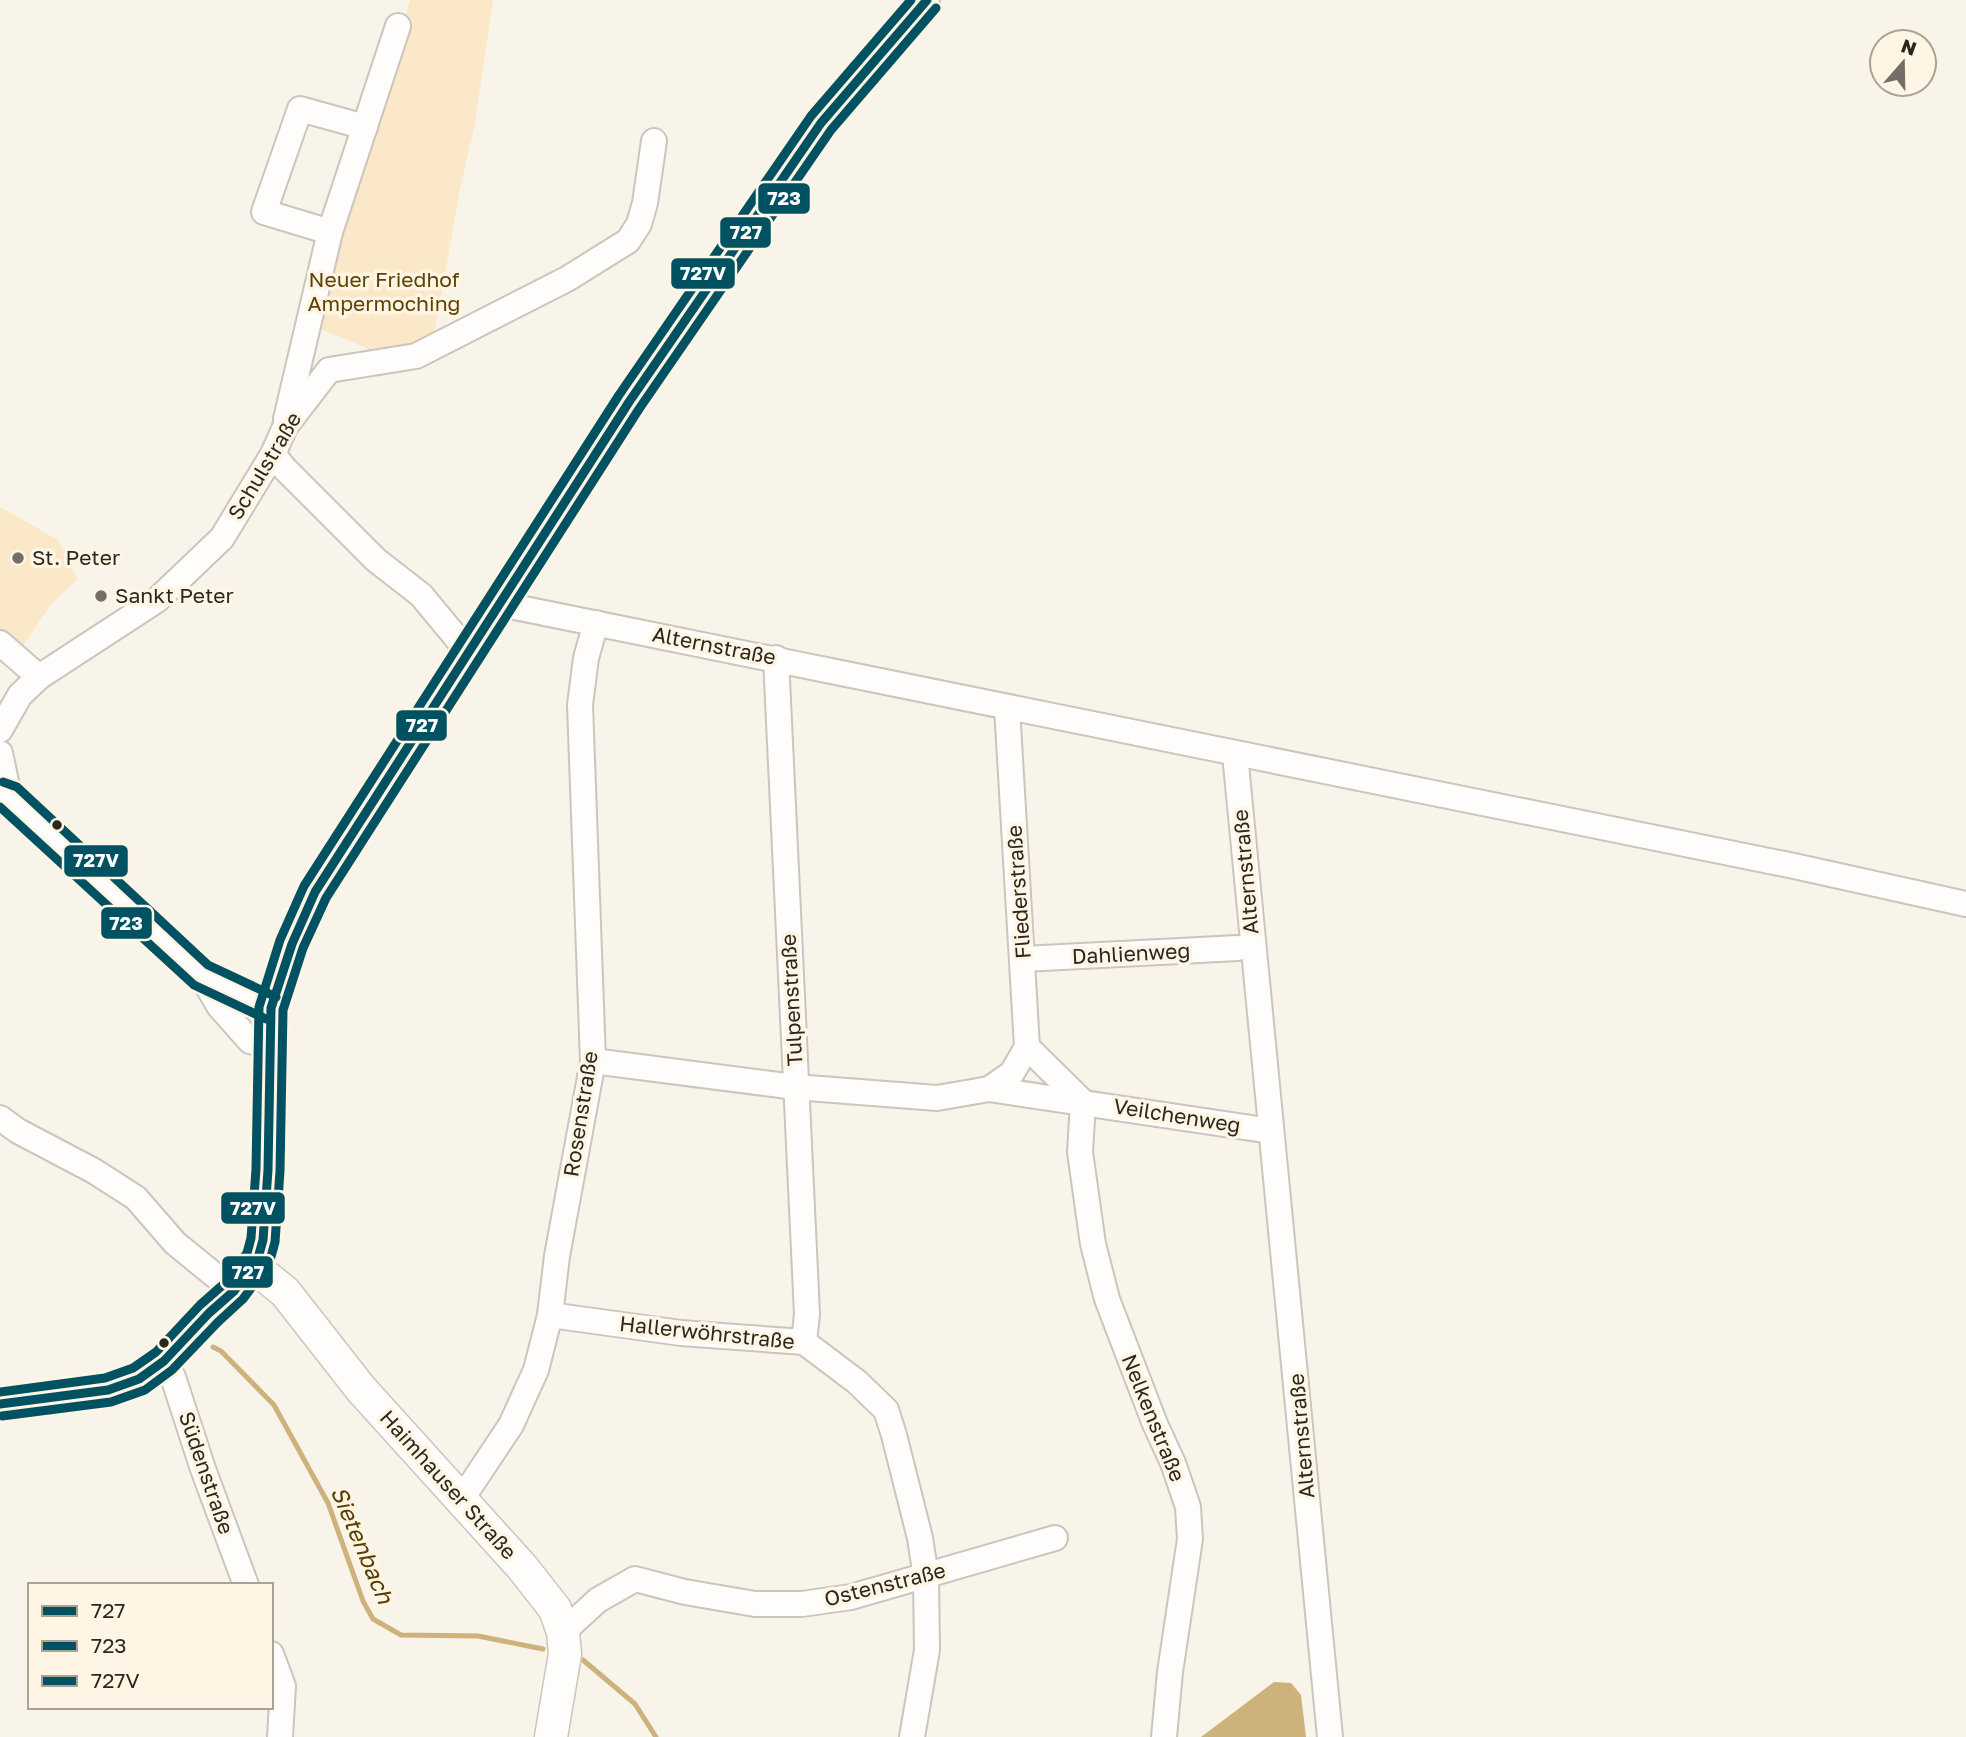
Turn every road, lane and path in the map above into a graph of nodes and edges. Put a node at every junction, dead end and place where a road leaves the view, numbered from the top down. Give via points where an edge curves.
1 (927, 0) edge
2 (398, 26) dead end
3 (365, 127) junction
4 (654, 141) dead end
5 (330, 232) junction
6 (285, 427) junction
7 (273, 454) junction
8 (500, 604) junction
9 (596, 623) junction
10 (0, 643) edge
11 (470, 650) junction
12 (776, 658) junction
13 (39, 677) junction
14 (1007, 708) junction
15 (0, 730) edge
16 (0, 753) edge
17 (1235, 754) junction
18 (4, 795) edge
19 (1966, 904) edge
20 (1238, 948) dead end
21 (1023, 959) junction
22 (201, 975) junction
23 (271, 1007) junction
24 (270, 1047) junction
25 (1027, 1047) junction
26 (593, 1061) junction
27 (796, 1087) junction
28 (989, 1088) junction
29 (1083, 1102) junction
30 (0, 1118) edge
31 (1271, 1131) junction
32 (253, 1266) junction
33 (234, 1291) junction
34 (550, 1315) junction
35 (804, 1342) junction
36 (164, 1361) junction
37 (0, 1404) edge
38 (461, 1500) junction
39 (1055, 1538) dead end
40 (926, 1577) junction
41 (245, 1583) edge
42 (563, 1632) junction
43 (273, 1659) edge
44 (280, 1737) edge
45 (551, 1737) edge
46 (912, 1737) edge
47 (1164, 1737) edge
48 (1330, 1737) edge

1 - 8 street via 821,124 629,402
2 - 3 street
3 - 5 street
3 - 5 street via 300,108 264,212
4 - 6 street, Schulstraße via 645,203 628,241 567,279 416,356 329,370
5 - 6 street
6 - 7 street, Schulstraße
7 - 11 street via 376,560 421,595
7 - 13 street, Schulstraße via 222,538 157,600
8 - 9 street, Alternstraße
8 - 11 street
9 - 12 street, Alternstraße
9 - 26 street, Rosenstraße via 579,705
10 - 13 street
11 - 23 street via 315,892
12 - 14 street, Alternstraße
12 - 27 street, Tulpenstraße
13 - 15 street, Schulstraße via 20,695
14 - 17 street, Alternstraße
14 - 21 street, Fliederstraße
16 - 18 street
17 - 19 street
17 - 31 street, Alternstraße
18 - 22 street
20 - 21 street, Dahlienweg
21 - 25 street, Fliederstraße
22 - 23 street
22 - 24 street via 219,1006 250,1041
23 - 24 street
24 - 32 street via 263,1240
25 - 28 street via 1013,1073
25 - 29 street, Veilchenweg
26 - 27 street
26 - 34 street, Rosenstraße
27 - 28 street via 937,1098
27 - 35 street, Tulpenstraße via 807,1314
28 - 29 street, Veilchenweg
29 - 31 street, Veilchenweg
29 - 47 street, Nelkenstraße via 1080,1152 1093,1244 1107,1300 1188,1507 1190,1539
30 - 33 street via 136,1198 175,1243
31 - 48 street, Alternstraße
32 - 33 main road
32 - 38 main road, Haimhauser Straße via 285,1292 361,1389
33 - 36 main road
34 - 35 street, Hallerwöhrstraße
34 - 38 street, Rosenstraße via 536,1370 511,1425
35 - 40 street, Hallerwöhrstraße via 886,1410
36 - 37 main road via 139,1379 108,1390
36 - 41 street, Südenstraße
38 - 42 main road, Haimhauser Straße via 555,1609
39 - 40 street, Ostenstraße
40 - 42 street, Ostenstraße via 851,1597 802,1604 755,1604 635,1580 598,1600
40 - 46 street, Hallerwöhrstraße via 927,1650
42 - 45 main road, Haimhauser Straße via 565,1654
43 - 44 street via 283,1686

